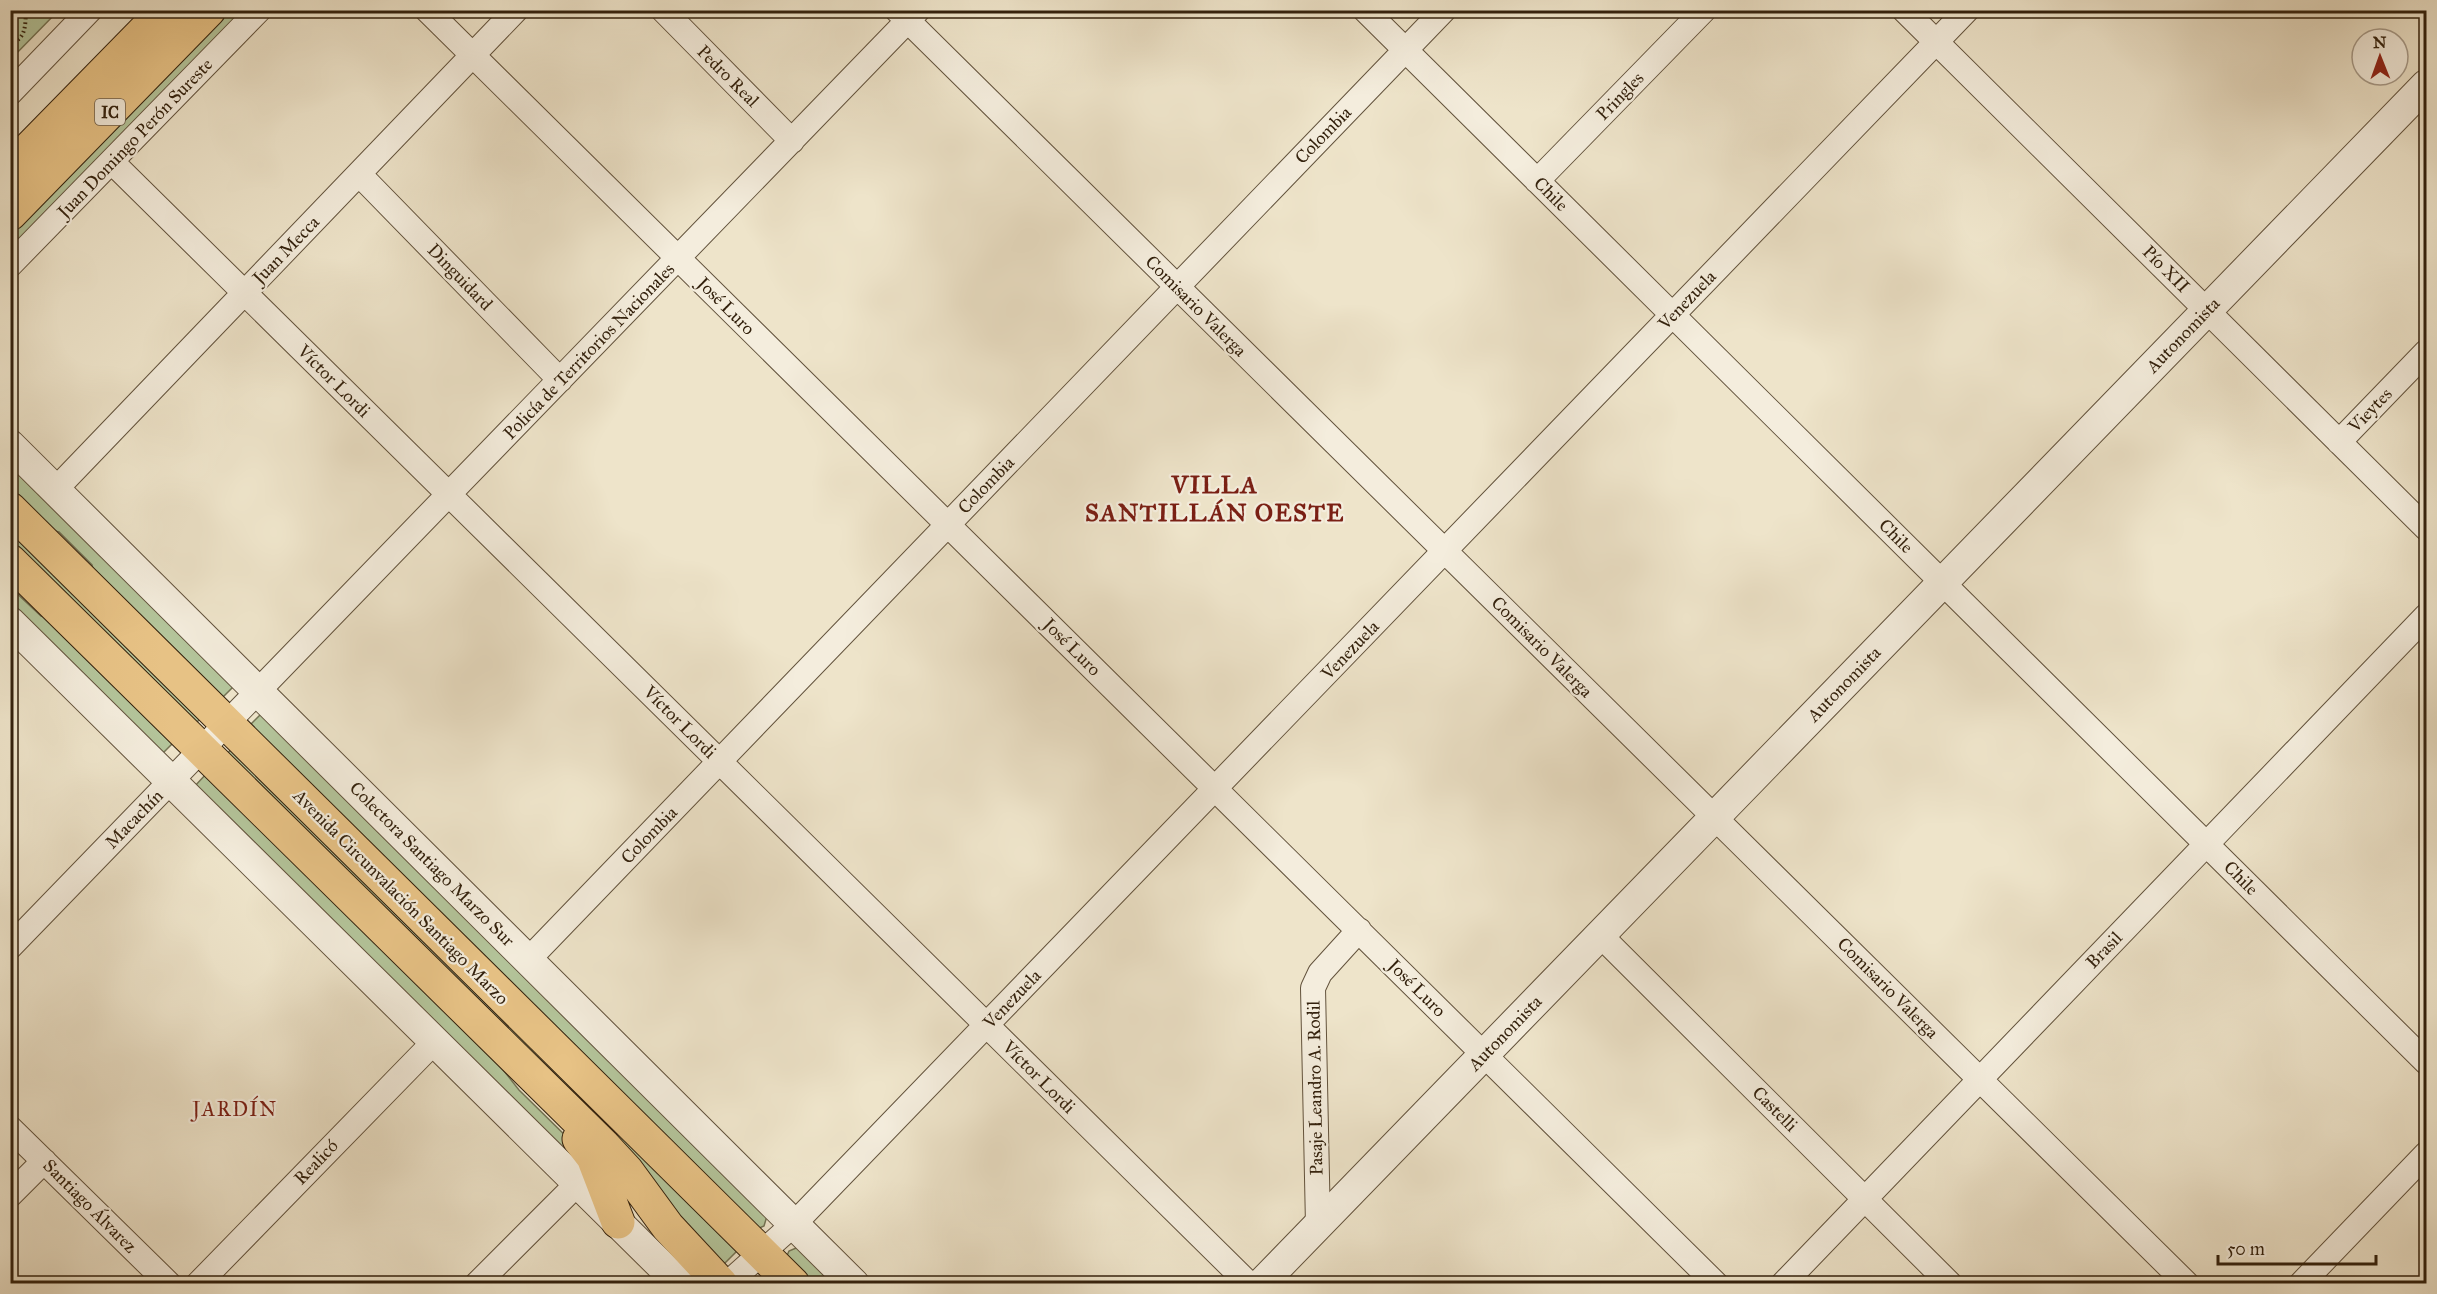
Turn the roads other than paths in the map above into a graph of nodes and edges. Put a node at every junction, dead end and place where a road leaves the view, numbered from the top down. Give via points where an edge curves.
1 (90, 10) edge
2 (165, 10) edge
3 (209, 10) edge
4 (259, 10) edge
5 (427, 10) edge
6 (516, 10) edge
7 (663, 10) edge
8 (1365, 10) edge
9 (1444, 10) edge
10 (1704, 10) edge
11 (1904, 10) edge
12 (1966, 10) edge
13 (908, 14) edge
14 (1936, 42) junction
15 (1405, 50) junction
16 (473, 56) junction
17 (2427, 84) edge
18 (10, 93) edge
19 (792, 141) junction
20 (112, 162) junction
21 (10, 168) edge
22 (359, 174) junction
23 (1537, 181) junction
24 (10, 214) edge
25 (678, 259) junction
26 (10, 265) edge
27 (1177, 287) junction
28 (245, 293) junction
29 (2207, 310) junction
30 (1673, 315) junction
31 (2427, 352) edge
32 (561, 380) junction
33 (2339, 442) junction
34 (10, 445) edge
35 (56, 489) junction
36 (450, 495) junction
37 (10, 509) edge
38 (948, 525) junction
39 (2427, 528) edge
40 (1445, 551) junction
41 (10, 561) edge
42 (1943, 583) junction
43 (2427, 616) edge
44 (10, 622) edge
45 (259, 692) junction
46 (227, 725) junction
47 (202, 750) junction
48 (720, 761) junction
49 (171, 781) junction
50 (1215, 789) junction
51 (1714, 817) junction
52 (2207, 844) junction
53 (1359, 930) junction
54 (1600, 935) junction
55 (10, 947) edge
56 (528, 960) junction
57 (987, 1025) junction
58 (435, 1041) junction
59 (498, 1041) junction
60 (1484, 1054) junction
61 (2427, 1062) edge
62 (1980, 1079) junction
63 (10, 1128) edge
64 (2427, 1154) edge
65 (44, 1161) junction
66 (578, 1183) junction
67 (10, 1195) edge
68 (1865, 1198) junction
69 (618, 1222) junction
70 (794, 1224) junction
71 (1318, 1225) junction
72 (762, 1253) junction
73 (169, 1284) edge
74 (198, 1284) edge
75 (477, 1284) edge
76 (680, 1284) edge
77 (721, 1284) edge
78 (728, 1284) edge
79 (793, 1284) edge
80 (854, 1284) edge
81 (1249, 1284) edge
82 (1261, 1284) edge
83 (1716, 1284) edge
84 (1783, 1284) edge
85 (1950, 1284) edge
86 (2187, 1284) edge
87 (2301, 1284) edge

1 - 18 street
2 - 21 main road, IC
3 - 24 main road, IC
4 - 20 street, Juan Domingo Perón Sureste
5 - 16 street, José Luro
6 - 16 street, Juan Mecca
7 - 19 street, Pedro Real
8 - 15 street, Chile
9 - 15 street, Colombia
10 - 23 street, Pringles
11 - 14 street, Pío XII
12 - 14 street, Venezuela
13 - 19 street, Policía de Territorios Nacionales
13 - 27 street, Comisario Valerga
14 - 29 street, Pío XII
14 - 30 street, Venezuela
15 - 23 street, Chile
15 - 27 street, Colombia
16 - 22 street, Juan Mecca
16 - 25 street, José Luro
17 - 29 street, Autonomista
19 - 25 street, Policía de Territorios Nacionales
20 - 26 street, Juan Domingo Perón Sureste
20 - 28 street, Víctor Lordi
22 - 28 street, Juan Mecca
22 - 32 street, Dinguidard
23 - 30 street, Chile
25 - 32 street, Policía de Territorios Nacionales
25 - 38 street, José Luro
27 - 38 street, Colombia
27 - 40 street, Comisario Valerga
28 - 35 street, Juan Mecca
28 - 36 street, Víctor Lordi
29 - 33 street, Pío XII
29 - 42 street, Autonomista
30 - 40 street, Venezuela
30 - 42 street, Chile
31 - 33 street, Vieytes
32 - 36 street, Policía de Territorios Nacionales
33 - 39 street, Pío XII
34 - 35 street, Colectora Santiago Marzo Sur
35 - 45 street, Colectora Santiago Marzo Sur
36 - 45 street, Policía de Territorios Nacionales
36 - 48 street, Víctor Lordi
37 - 46 main road, Avenida Circunvalación Santiago Marzo
38 - 48 street, Colombia
38 - 50 street, José Luro
40 - 50 street, Venezuela
40 - 51 street, Comisario Valerga
41 - 47 main road, Avenida Circunvalación Santiago Marzo
42 - 51 street, Autonomista
42 - 52 street, Chile
43 - 52 street, Brasil
44 - 49 street
45 - 46 street, Macachín
45 - 56 street, Colectora Santiago Marzo Sur
46 - 47 street, Macachín
46 - 72 main road, Avenida Circunvalación Santiago Marzo
47 - 49 street, Macachín
47 - 59 main road, Avenida Circunvalación Santiago Marzo
48 - 56 street, Colombia
48 - 57 street, Víctor Lordi
49 - 55 street, Macachín
49 - 58 street
50 - 53 street, José Luro
50 - 57 street, Venezuela
51 - 54 street, Autonomista
51 - 62 street, Comisario Valerga
52 - 61 street, Chile
52 - 62 street, Brasil
53 - 60 street, José Luro
53 - 71 street, Pasaje Leandro A. Rodil via 1320,973 1313,988
54 - 60 street, Autonomista
54 - 68 street, Castelli
56 - 70 street, Colectora Santiago Marzo Sur
57 - 70 street, Venezuela
57 - 81 street, Víctor Lordi
58 - 66 street
58 - 74 street, Realicó
59 - 69 main road via 524,1082 590,1151
59 - 77 main road, Avenida Circunvalación Santiago Marzo via 611,1153 668,1227
60 - 71 street, Autonomista
60 - 83 street, José Luro
62 - 68 street, Brasil
62 - 86 street, Comisario Valerga
63 - 65 street, Santiago Álvarez
64 - 87 street
65 - 67 street
65 - 73 street, Santiago Álvarez
66 - 69 street
66 - 75 street
68 - 84 street, Brasil
68 - 85 street, Castelli
69 - 76 street
70 - 72 street, Venezuela
70 - 80 street, Colectora Santiago Marzo Sur
71 - 82 street, Autonomista
72 - 78 street, Venezuela
72 - 79 main road, Avenida Circunvalación Santiago Marzo

